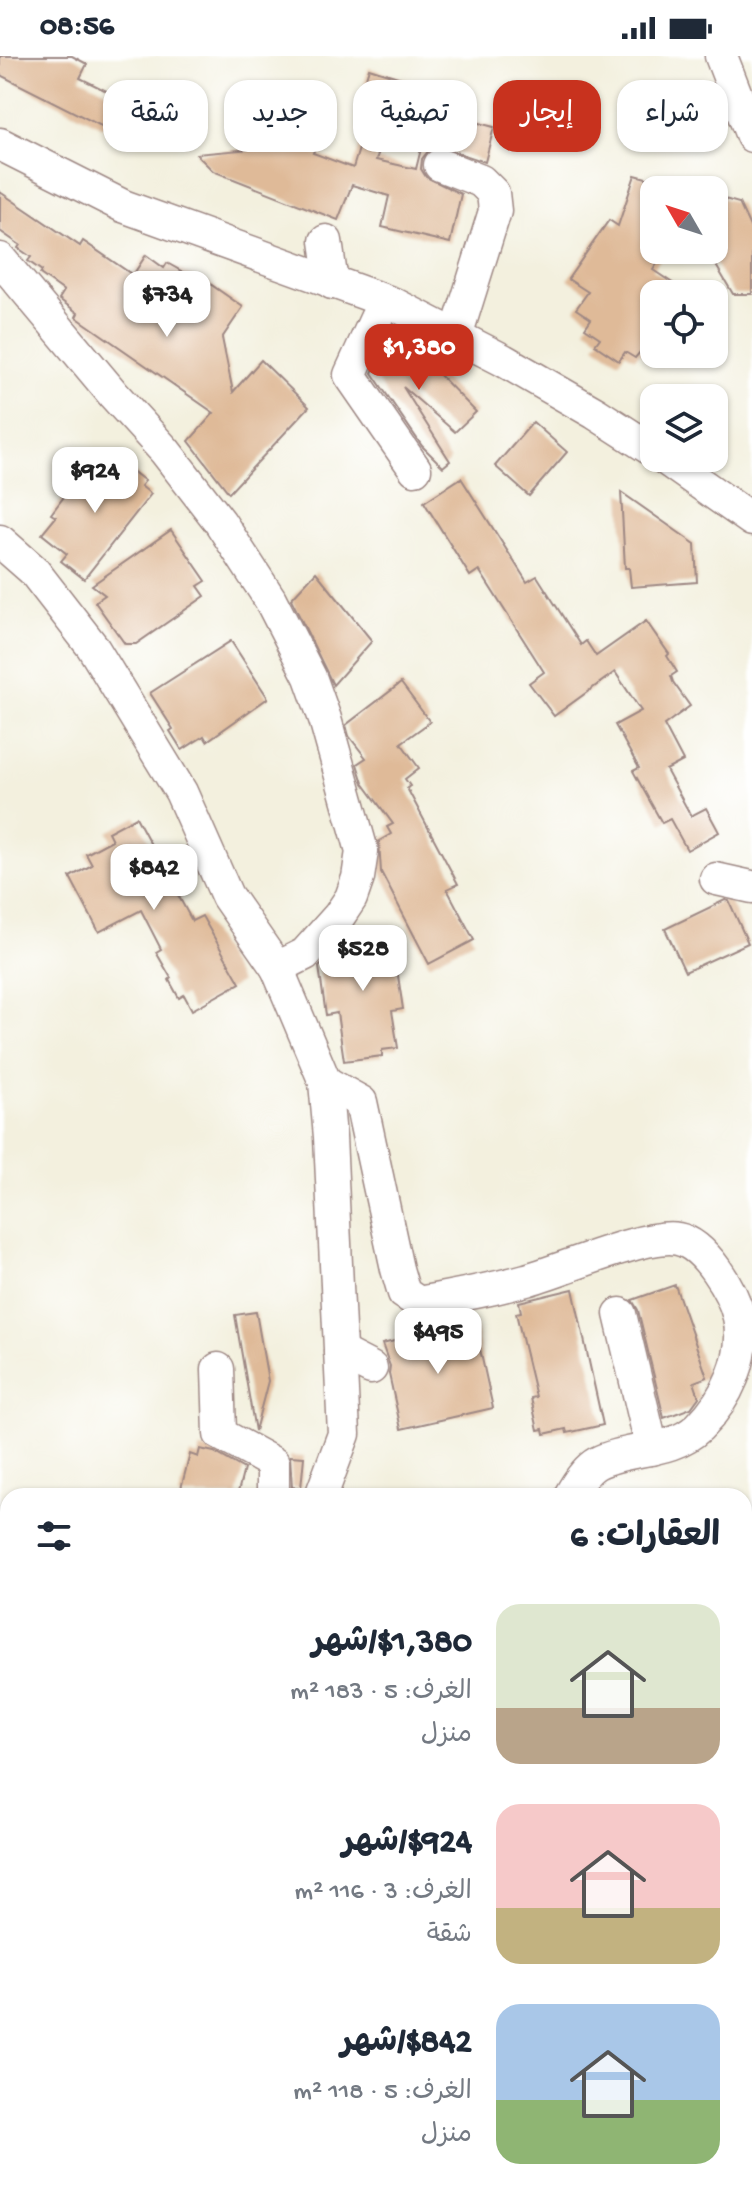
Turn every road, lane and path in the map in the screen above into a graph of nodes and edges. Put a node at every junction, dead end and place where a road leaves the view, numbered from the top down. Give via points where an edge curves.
1 (734, 76) edge
2 (752, 136) edge
3 (0, 144) edge
4 (440, 165) dead end
5 (326, 241) dead end
6 (0, 259) edge
7 (332, 283) junction
8 (384, 301) junction
9 (456, 336) junction
10 (640, 442) edge
11 (415, 469) dead end
12 (684, 472) edge
13 (752, 520) edge
14 (0, 541) edge
15 (716, 879) dead end
16 (752, 887) edge
17 (277, 968) junction
18 (325, 1082) junction
19 (620, 1314) dead end
20 (340, 1352) junction
21 (371, 1368) dead end
22 (218, 1369) dead end
23 (652, 1449) junction
24 (273, 1488) edge
25 (324, 1488) edge
26 (576, 1488) edge

1 - 2 street
3 - 7 street via 123,206
4 - 9 street via 481,181 493,193 495,211
5 - 7 street
6 - 17 street via 220,522 270,599 310,677 362,851 355,888 339,916 305,954
7 - 8 street
8 - 9 street
8 - 11 street via 350,375
9 - 10 street
12 - 13 street
14 - 17 street via 33,570 92,646 181,792 227,896
15 - 16 street
17 - 18 street
18 - 20 street
18 - 23 street via 361,1102 397,1269 404,1293 419,1303 525,1281 662,1239 679,1239 702,1252 717,1269 739,1317 734,1374 718,1405 696,1430
19 - 23 street
20 - 21 street
20 - 25 street via 344,1434
22 - 24 street via 220,1434 273,1463
23 - 26 street via 594,1464

